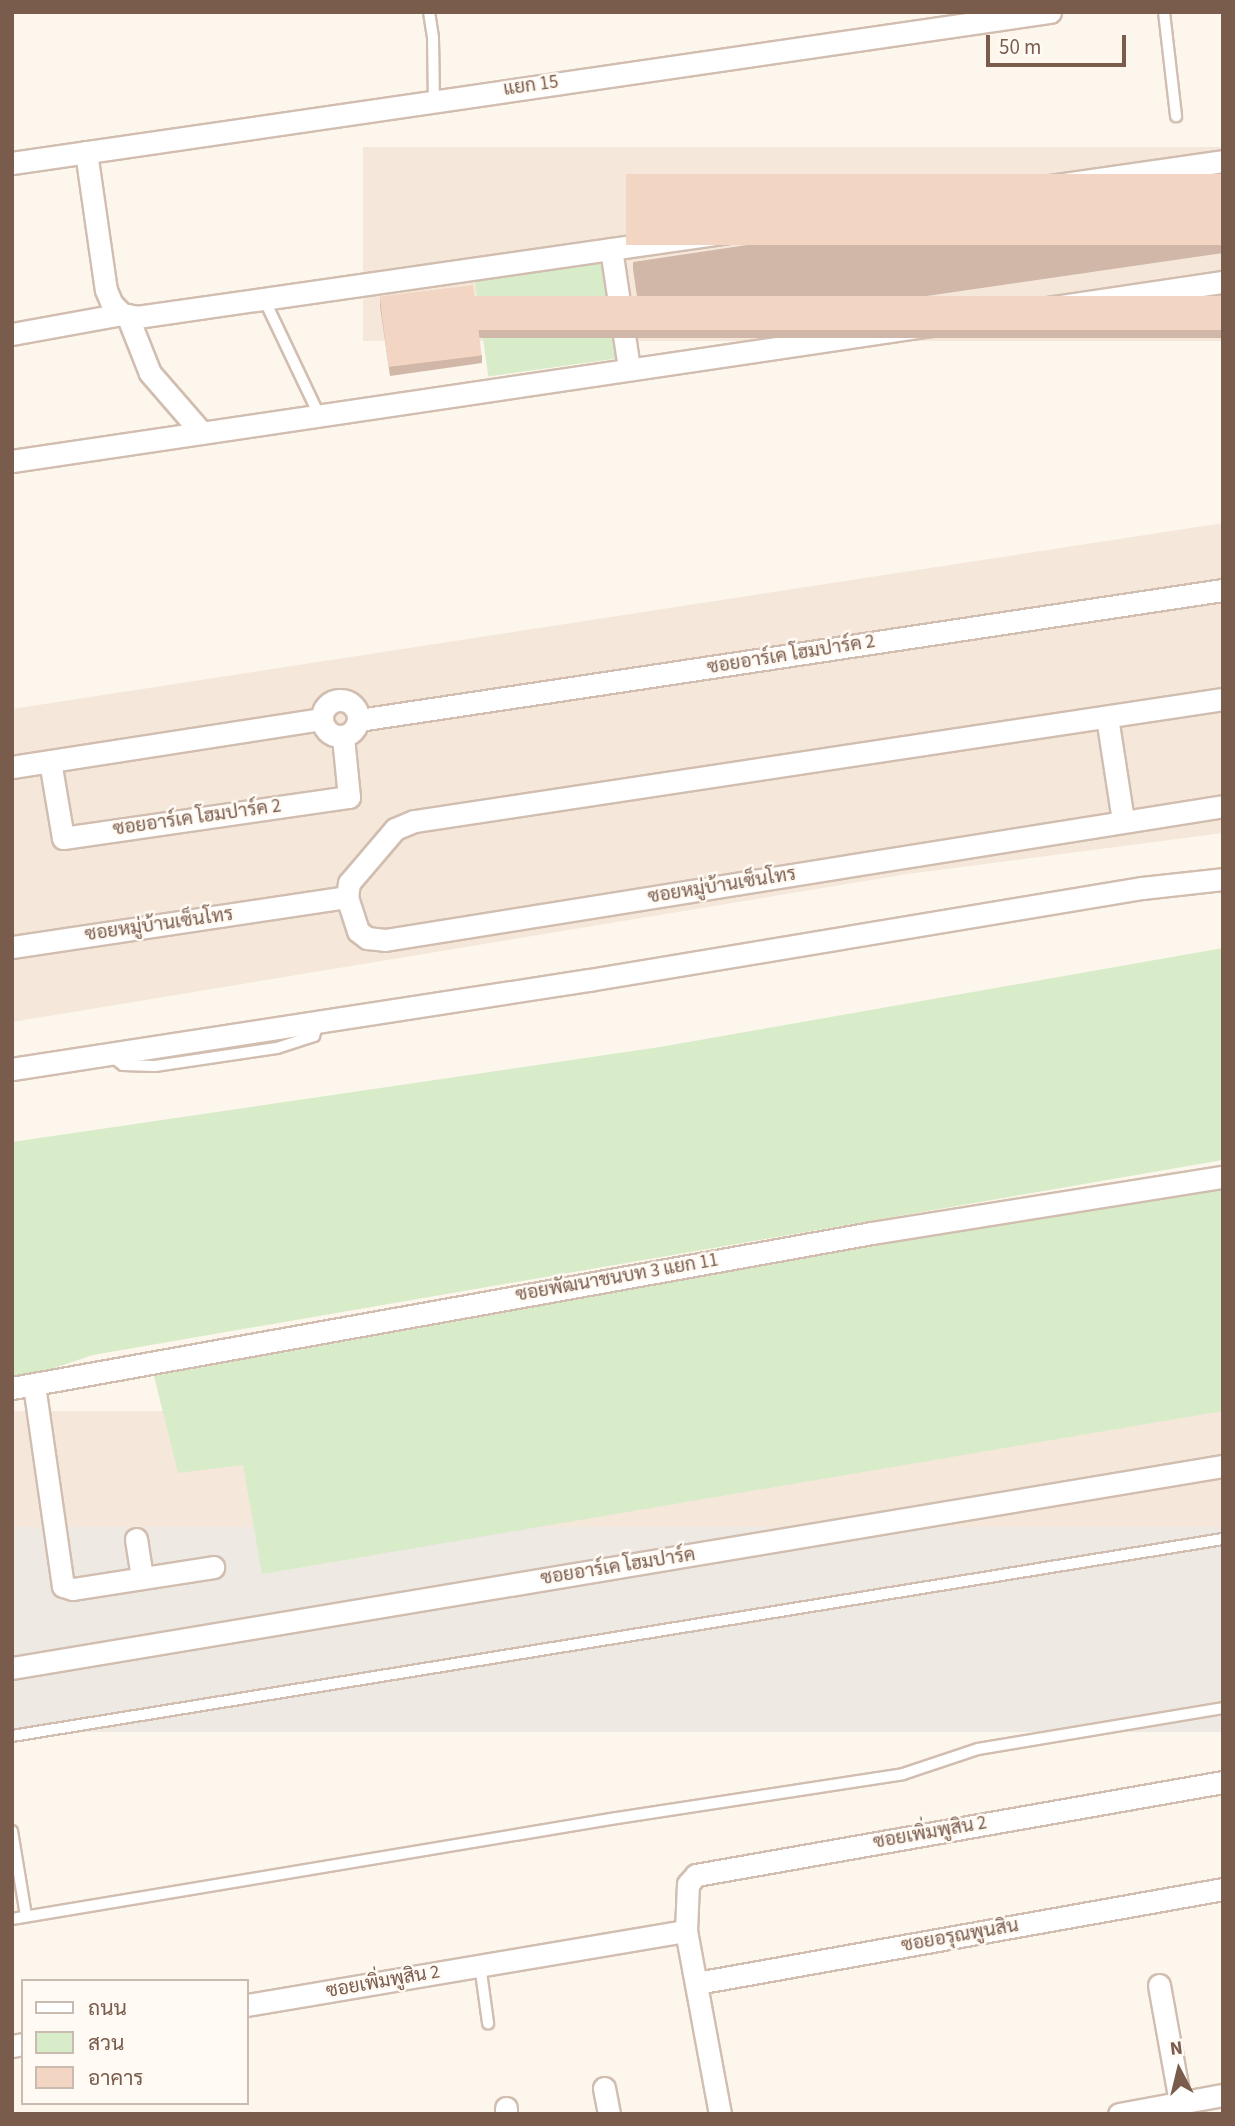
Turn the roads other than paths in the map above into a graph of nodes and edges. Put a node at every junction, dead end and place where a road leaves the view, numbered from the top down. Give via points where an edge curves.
1 (429, 12) edge
2 (1050, 12) edge
3 (1164, 12) edge
4 (434, 100) junction
5 (1176, 116) dead end
6 (86, 152) junction
7 (1223, 161) edge
8 (12, 163) edge
9 (611, 249) junction
10 (1223, 282) edge
11 (264, 299) junction
12 (124, 315) junction
13 (12, 334) edge
14 (629, 368) junction
15 (319, 415) junction
16 (202, 433) junction
17 (12, 461) edge
18 (1223, 590) edge
19 (1223, 699) edge
20 (1107, 718) junction
21 (322, 719) junction
22 (359, 720) junction
23 (343, 737) junction
24 (50, 761) junction
25 (12, 767) edge
26 (1223, 806) edge
27 (1123, 820) junction
28 (1223, 879) edge
29 (347, 897) junction
30 (12, 947) edge
31 (12, 1069) edge
32 (1223, 1177) edge
33 (34, 1385) junction
34 (12, 1388) edge
35 (1223, 1466) edge
36 (136, 1539) dead end
37 (1223, 1539) edge
38 (213, 1567) dead end
39 (142, 1578) junction
40 (12, 1668) edge
41 (1223, 1708) edge
42 (12, 1736) edge
43 (1223, 1782) edge
44 (12, 1831) edge
45 (1223, 1889) edge
46 (26, 1916) junction
47 (12, 1919) edge
48 (686, 1931) junction
49 (480, 1965) junction
50 (697, 1983) junction
51 (1159, 1985) dead end
52 (248, 2005) edge
53 (488, 2023) dead end
54 (604, 2088) dead end
55 (1223, 2095) edge
56 (1180, 2102) junction
57 (610, 2114) edge
58 (720, 2114) edge
59 (1119, 2114) edge

1 - 4 lane
2 - 4 street, แยก 15
3 - 5 lane
4 - 6 street, แยก 15
6 - 8 street, แยก 15
6 - 12 street via 106,289 112,304
7 - 9 street
9 - 11 street
9 - 14 street
10 - 14 street
11 - 12 street
11 - 15 lane
12 - 13 street
12 - 16 street via 150,373
14 - 15 street
15 - 16 street
16 - 17 street
18 - 22 street, ซอยอาร์เค โฮมปาร์ค 2
19 - 20 street
20 - 27 street
20 - 29 street via 414,821 395,829 349,883
21 - 22 street via 329,703 341,700 356,709
21 - 23 street via 326,730
21 - 24 street
22 - 23 street
23 - 24 street, ซอยอาร์เค โฮมปาร์ค 2 via 349,797 63,838
24 - 25 street
26 - 27 street, ซอยหมู่บ้านเซ็นโทร
27 - 29 street, ซอยหมู่บ้านเซ็นโทร via 386,940 367,938 358,931
28 - 31 street via 1142,888
29 - 30 street, ซอยหมู่บ้านเซ็นโทร
32 - 33 street, ซอยพัฒนาชนบท 3 แยก 11 via 859,1235
33 - 34 street, ซอยพัฒนาชนบท 3 แยก 11
33 - 39 street via 60,1581 73,1589
35 - 40 street, ซอยอาร์เค โฮมปาร์ค
36 - 39 street
37 - 42 lane
38 - 39 street
41 - 46 lane via 978,1749 903,1774
43 - 48 street, ซอยเพิ่มพูสิน 2 via 696,1875 688,1884
44 - 46 lane
45 - 50 street, ซอยอรุณพูนสิน
46 - 47 lane
48 - 49 street, ซอยเพิ่มพูสิน 2
48 - 50 street, ซอยเพิ่มพูสิน 2
49 - 52 street, ซอยเพิ่มพูสิน 2
49 - 53 lane
50 - 58 street, ซอยเพิ่มพูสิน 2
51 - 56 street
54 - 57 street
55 - 56 street
56 - 59 street

